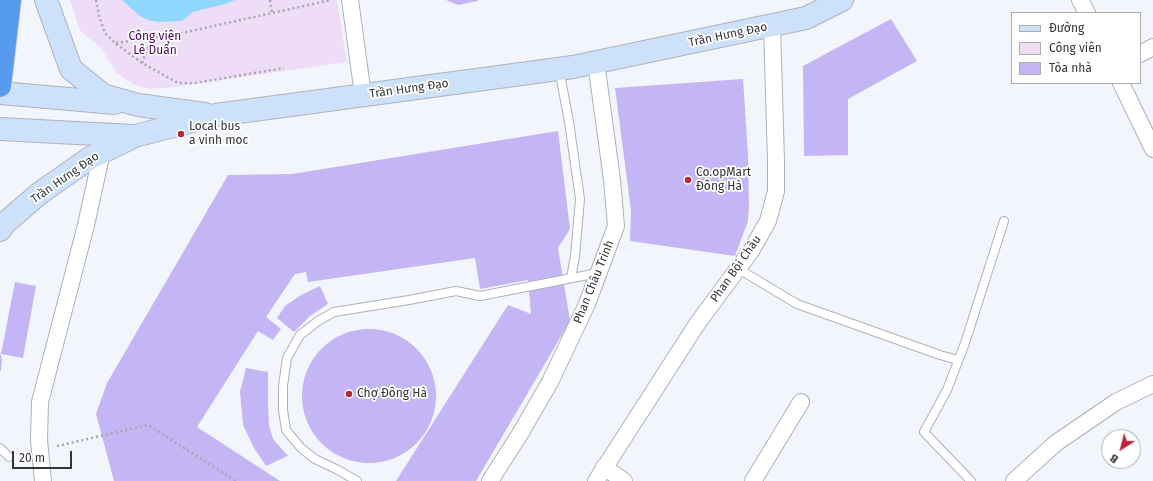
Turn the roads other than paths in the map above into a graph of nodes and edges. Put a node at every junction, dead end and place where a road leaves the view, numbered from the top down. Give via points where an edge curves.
1 (10, 0) edge
2 (46, 0) edge
3 (350, 0) edge
4 (842, 0) edge
5 (1080, 0) edge
6 (1086, 12) edge
7 (772, 26) junction
8 (1153, 47) edge
9 (1141, 53) edge
10 (596, 62) junction
11 (559, 69) junction
12 (1121, 84) edge
13 (0, 86) edge
14 (0, 93) edge
15 (363, 95) junction
16 (138, 105) junction
17 (216, 115) junction
18 (0, 129) edge
19 (135, 136) junction
20 (1153, 149) edge
21 (102, 152) junction
22 (1004, 221) dead end
23 (0, 230) edge
24 (737, 268) junction
25 (598, 273) junction
26 (571, 278) junction
27 (958, 360) junction
28 (1153, 384) edge
29 (801, 402) dead end
30 (0, 448) edge
31 (9, 457) dead end
32 (604, 467) junction
33 (43, 481) edge
34 (357, 481) edge
35 (490, 481) edge
36 (596, 481) edge
37 (624, 481) edge
38 (753, 481) edge
39 (971, 481) edge
40 (1014, 481) edge

1 - 13 highway
2 - 16 main road via 71,69 103,95
3 - 15 street
4 - 7 main road, Trần Hưng Đạo via 806,18
5 - 6 street
7 - 10 main road, Trần Hưng Đạo
7 - 24 street, Phan Bội Châu via 776,191 768,220 751,251
8 - 9 street
10 - 11 main road, Trần Hưng Đạo
10 - 25 street, Phan Châu Trinh via 616,226
11 - 15 main road, Trần Hưng Đạo
11 - 26 lane via 580,199
12 - 20 street
14 - 16 main road
15 - 17 main road, Trần Hưng Đạo
16 - 17 main road
17 - 19 main road, Trần Hưng Đạo
18 - 19 main road
19 - 21 main road, Trần Hưng Đạo
21 - 23 main road, Trần Hưng Đạo via 40,193
21 - 33 street via 86,225 40,402 39,440
22 - 27 lane
24 - 27 lane via 797,304 940,356
24 - 32 street, Phan Bội Châu via 696,324
25 - 26 lane
25 - 35 street, Phan Châu Trinh via 587,304 550,382
26 - 34 lane via 480,296 456,291 334,312 300,335 287,358 283,386 286,430 301,448 315,459
27 - 39 lane via 924,432
28 - 40 street via 1116,402 1056,443
29 - 38 street
30 - 31 lane
32 - 36 street, Phan Bội Châu
32 - 37 street

